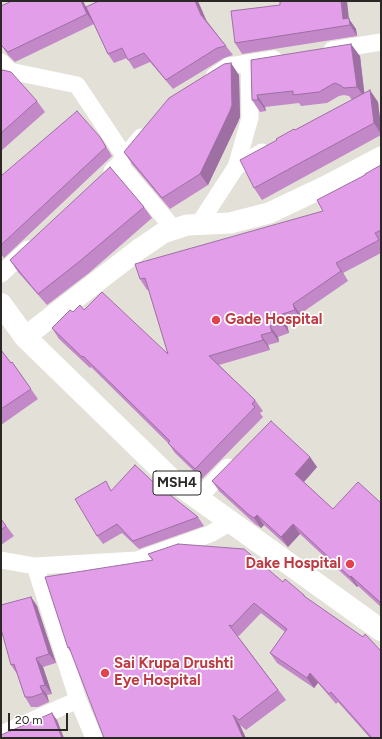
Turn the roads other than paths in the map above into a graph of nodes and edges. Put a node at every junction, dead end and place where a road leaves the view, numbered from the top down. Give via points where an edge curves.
1 (381, 42) edge
2 (319, 52) edge
3 (288, 57) edge
4 (1, 62) edge
5 (249, 63) junction
6 (203, 82) edge
7 (151, 126) edge
8 (276, 144) edge
9 (381, 157) edge
10 (122, 160) junction
11 (236, 167) junction
12 (102, 180) edge
13 (199, 224) junction
14 (174, 229) junction
15 (40, 237) edge
16 (1, 274) edge
17 (1, 304) edge
18 (26, 337) junction
19 (236, 458) edge
20 (198, 498) junction
21 (231, 522) junction
22 (1, 560) edge
23 (35, 566) junction
24 (381, 630) edge
25 (78, 700) junction
26 (1, 734) edge
27 (94, 738) edge

1 - 2 street
3 - 5 street
4 - 10 street via 10,71 77,85
5 - 6 street via 229,66
5 - 11 street via 250,118
7 - 10 street
8 - 11 street
9 - 13 street via 269,213 230,224
10 - 12 street
10 - 14 street
11 - 13 street
13 - 14 street
14 - 18 street via 163,233 138,250
15 - 16 street
17 - 18 main road, MSH4
18 - 20 main road, MSH4 via 171,479
19 - 20 street
20 - 21 main road, MSH4
21 - 23 street via 210,534 137,560
21 - 24 main road, MSH4
22 - 23 street
23 - 25 street
25 - 26 street
25 - 27 street

